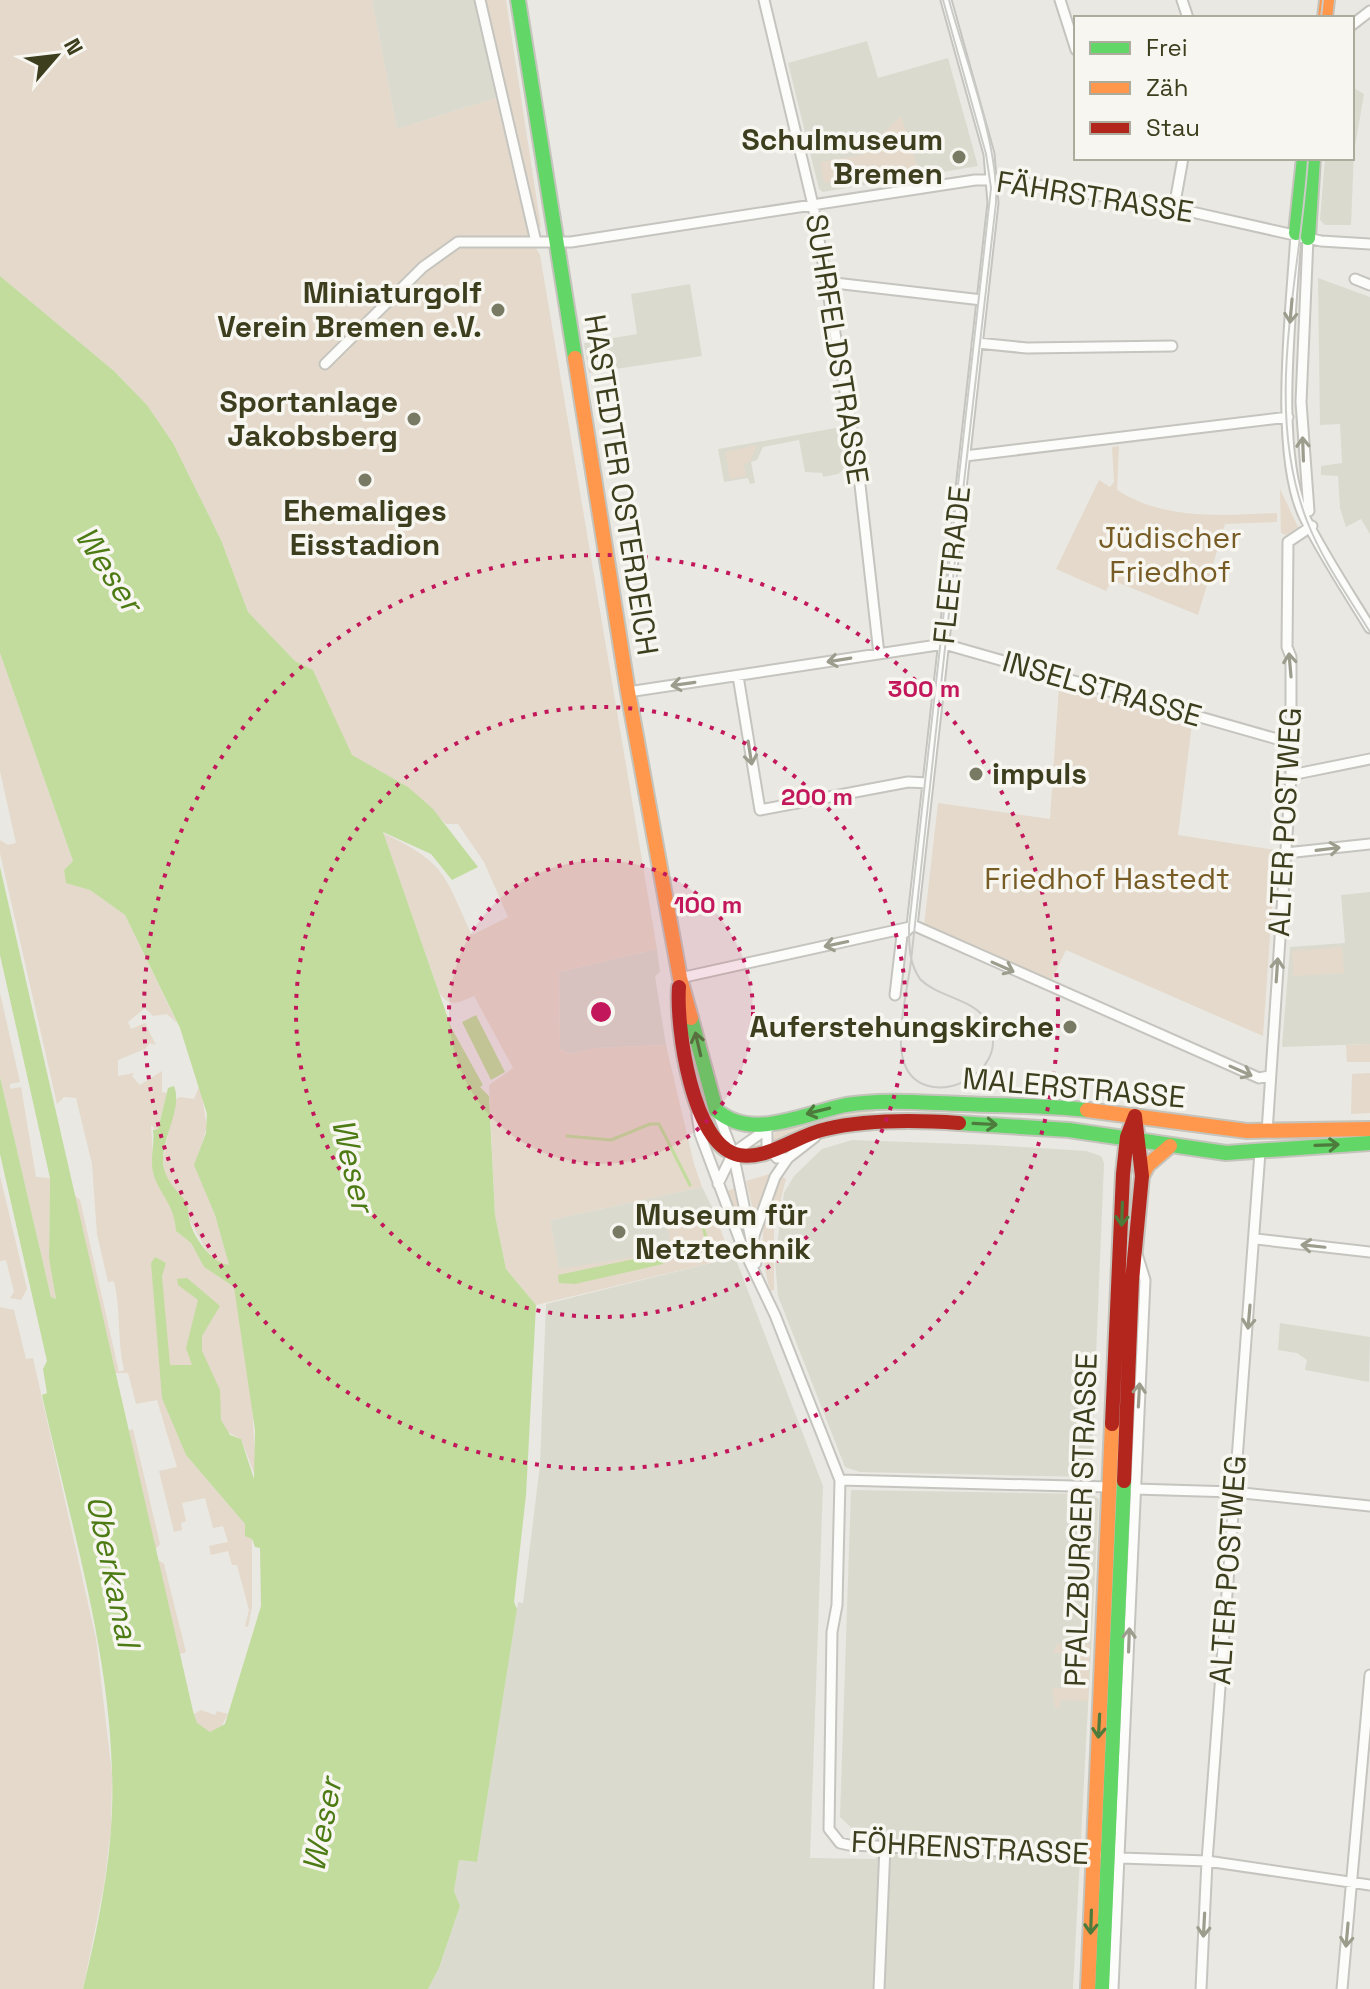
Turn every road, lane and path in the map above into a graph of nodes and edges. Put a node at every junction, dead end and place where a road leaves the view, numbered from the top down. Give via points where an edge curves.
1 (480, 0) edge
2 (518, 0) edge
3 (764, 0) edge
4 (946, 0) edge
5 (1060, 0) edge
6 (1370, 11) edge
7 (1354, 23) edge
8 (1074, 44) edge
9 (1183, 160) edge
10 (1304, 160) edge
11 (1313, 160) edge
12 (993, 179) junction
13 (813, 205) junction
14 (1174, 208) junction
15 (1301, 235) junction
16 (536, 242) junction
17 (556, 242) junction
18 (1370, 244) edge
19 (1355, 279) dead end
20 (826, 282) junction
21 (1370, 285) edge
22 (982, 300) junction
23 (977, 343) junction
24 (1172, 346) dead end
25 (325, 364) dead end
26 (1288, 417) junction
27 (965, 456) junction
28 (1312, 526) junction
29 (1368, 622) edge
30 (944, 644) junction
31 (879, 654) junction
32 (738, 676) junction
33 (628, 692) junction
34 (1291, 743) junction
35 (1370, 759) edge
36 (1291, 775) junction
37 (928, 783) junction
38 (1370, 844) edge
39 (1286, 853) junction
40 (912, 926) junction
41 (680, 978) junction
42 (895, 995) dead end
43 (1269, 1076) junction
44 (696, 1104) junction
45 (716, 1110) junction
46 (1135, 1116) junction
47 (771, 1126) junction
48 (825, 1129) junction
49 (1370, 1129) edge
50 (1267, 1132) junction
51 (1133, 1137) junction
52 (1370, 1143) edge
53 (1170, 1146) junction
54 (769, 1150) junction
55 (1260, 1152) junction
56 (733, 1153) junction
57 (788, 1158) junction
58 (1142, 1176) junction
59 (718, 1184) junction
60 (1256, 1239) junction
61 (751, 1244) junction
62 (1370, 1252) edge
63 (1137, 1254) junction
64 (759, 1278) junction
65 (840, 1480) junction
66 (1109, 1487) junction
67 (1135, 1489) junction
68 (1233, 1492) junction
69 (1370, 1506) edge
70 (1370, 1675) edge
71 (834, 1837) joint
72 (885, 1846) junction
73 (1093, 1854) junction
74 (1115, 1857) junction
75 (1207, 1861) junction
76 (1351, 1882) junction
77 (1370, 1885) edge
78 (879, 1989) edge
79 (1088, 1989) edge
80 (1102, 1989) edge
81 (1113, 1989) edge
82 (1201, 1989) edge
83 (1342, 1989) edge

1 - 16 street
2 - 17 main road, HASTEDTER OSTERDEICH
3 - 13 street, SUHRFELDSTRASSE
4 - 12 street, FLEETRADE
5 - 8 street
6 - 7 street
9 - 14 street
10 - 15 main road
11 - 15 main road
12 - 13 street, FÄHRSTRASSE
12 - 14 street, FÄHRSTRASSE
12 - 22 street, FLEETRADE
13 - 17 street, FÄHRSTRASSE
13 - 20 street, SUHRFELDSTRASSE
14 - 15 street, FÄHRSTRASSE
15 - 18 street, FÄHRSTRASSE
15 -> 26 street via 1288,347
28 -> 15 street via 1301,402
16 - 17 street, FÄHRSTRASSE
16 - 25 street, FÄHRSTRASSE via 458,242 423,267
17 - 33 main road, HASTEDTER OSTERDEICH
19 - 21 street
20 - 22 street
20 - 31 street, SUHRFELDSTRASSE via 858,467
22 - 23 street, FLEETRADE
23 - 24 street
23 - 27 street, FLEETRADE
26 - 27 street
26 - 28 street via 1294,474
27 - 30 street, FLEETRADE
28 - 29 street
34 -> 28 street, ALTER POSTWEG via 1288,542
30 - 31 street, INSELSTRASSE
30 - 34 street, INSELSTRASSE
30 - 37 street, FLEETRADE
31 -> 32 street, INSELSTRASSE
32 -> 33 street, INSELSTRASSE
32 -> 37 street via 760,810 908,782
33 - 41 main road, HASTEDTER OSTERDEICH
34 - 36 street, ALTER POSTWEG
35 - 36 street
36 - 39 street, ALTER POSTWEG
37 - 40 street, FLEETRADE
39 -> 38 street
43 -> 39 street, ALTER POSTWEG
40 -> 41 street
40 - 42 street, FLEETRADE via 902,935
40 -> 43 street via 1259,1078
41 - 44 main road, HASTEDTER OSTERDEICH via 677,1010
45 -> 41 main road, HASTEDTER OSTERDEICH
43 - 50 street, ALTER POSTWEG
44 - 56 main road via 712,1138
44 - 59 street, HASTEDTER OSTERDEICH via 700,1134
45 - 47 main road, MALERSTRASSE via 727,1120
45 - 56 street, HASTEDTER OSTERDEICH
46 -> 47 main road, MALERSTRASSE via 1071,1108 881,1102 820,1110
46 - 50 main road, MALERSTRASSE
46 - 51 main road, PFALZBURGER STRASSE
47 - 54 street
47 - 56 street, MALERSTRASSE
48 -> 51 main road, MALERSTRASSE via 908,1120
48 - 54 main road, MALERSTRASSE
48 - 57 street
49 - 50 main road, MALERSTRASSE
51 - 53 main road, MALERSTRASSE
51 - 58 main road, PFALZBURGER STRASSE
51 -> 66 main road, PFALZBURGER STRASSE
55 -> 52 main road, MALERSTRASSE
53 - 55 main road, MALERSTRASSE
53 - 58 main road
54 - 56 main road, MALERSTRASSE
54 - 57 street, MALERSTRASSE via 777,1158
55 - 60 street, ALTER POSTWEG
56 - 59 street
56 - 61 street, HASTEDTER OSTERDEICH
57 - 61 street via 765,1196
58 - 63 main road, PFALZBURGER STRASSE
59 - 64 street, HASTEDTER OSTERDEICH
62 -> 60 street
60 -> 68 street, ALTER POSTWEG
61 - 64 street, HASTEDTER OSTERDEICH
67 -> 63 street, PFALZBURGER STRASSE via 1145,1280
63 - 74 main road, PFALZBURGER STRASSE via 1132,1281
64 - 65 street, HASTEDTER OSTERDEICH
65 - 66 street
65 - 71 street, HASTEDTER OSTERDEICH via 828,1805
66 -> 73 main road, PFALZBURGER STRASSE
67 - 68 street
74 -> 67 street, PFALZBURGER STRASSE
68 - 69 street
68 - 75 street, ALTER POSTWEG
70 - 76 street
71 - 72 street, FÖHRENSTRASSE via 849,1845
72 - 73 street, FÖHRENSTRASSE
72 - 78 street
73 - 74 street, FÖHRENSTRASSE
73 -> 79 main road, PFALZBURGER STRASSE
74 - 75 street, FÖHRENSTRASSE
74 - 80 main road, PFALZBURGER STRASSE
74 - 81 street, PFALZBURGER STRASSE
75 - 76 street, FÖHRENSTRASSE
75 -> 82 street, ALTER POSTWEG
76 - 77 street, FÖHRENSTRASSE
76 -> 83 street

